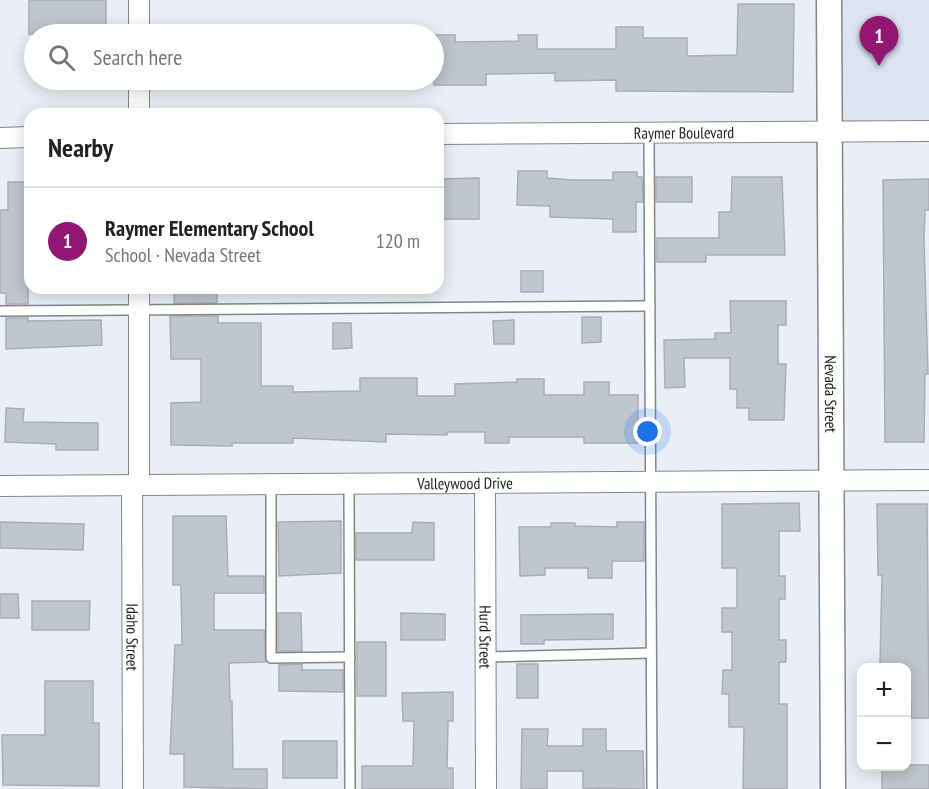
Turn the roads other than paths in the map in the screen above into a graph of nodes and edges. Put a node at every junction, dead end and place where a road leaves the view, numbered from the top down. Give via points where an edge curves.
1 (139, 0) edge
2 (830, 0) edge
3 (139, 24) edge
4 (139, 90) edge
5 (139, 108) edge
6 (830, 131) junction
7 (929, 131) edge
8 (649, 133) junction
9 (444, 134) edge
10 (24, 137) edge
11 (0, 138) edge
12 (139, 294) edge
13 (650, 306) junction
14 (139, 310) junction
15 (0, 311) edge
16 (929, 480) edge
17 (832, 481) junction
18 (651, 482) junction
19 (349, 484) junction
20 (485, 484) junction
21 (135, 485) junction
22 (270, 485) junction
23 (0, 486) edge
24 (651, 653) junction
25 (350, 657) junction
26 (486, 657) junction
27 (133, 789) edge
28 (350, 789) edge
29 (486, 789) edge
30 (652, 789) edge
31 (833, 789) edge

1 - 3 street
2 - 6 street, Nevada Street
4 - 5 street
6 - 7 street, Raymer Boulevard
6 - 8 street, Raymer Boulevard
6 - 17 street, Nevada Street
8 - 9 street, Raymer Boulevard
8 - 13 lane
10 - 11 street
12 - 14 street, Idaho Street
13 - 14 lane
13 - 18 lane
14 - 15 lane
14 - 21 street, Idaho Street
16 - 17 street, Valleywood Drive
17 - 18 street, Valleywood Drive
17 - 31 street, Nevada Street
18 - 20 street, Valleywood Drive
18 - 24 lane
19 - 20 street, Valleywood Drive
19 - 22 street, Valleywood Drive
19 - 25 lane
20 - 26 street, Hurd Street
21 - 22 street, Valleywood Drive
21 - 23 street, Valleywood Drive
21 - 27 street, Idaho Street
22 - 25 lane via 271,658
24 - 26 lane
24 - 30 lane
25 - 28 lane
26 - 29 street, Hurd Street

